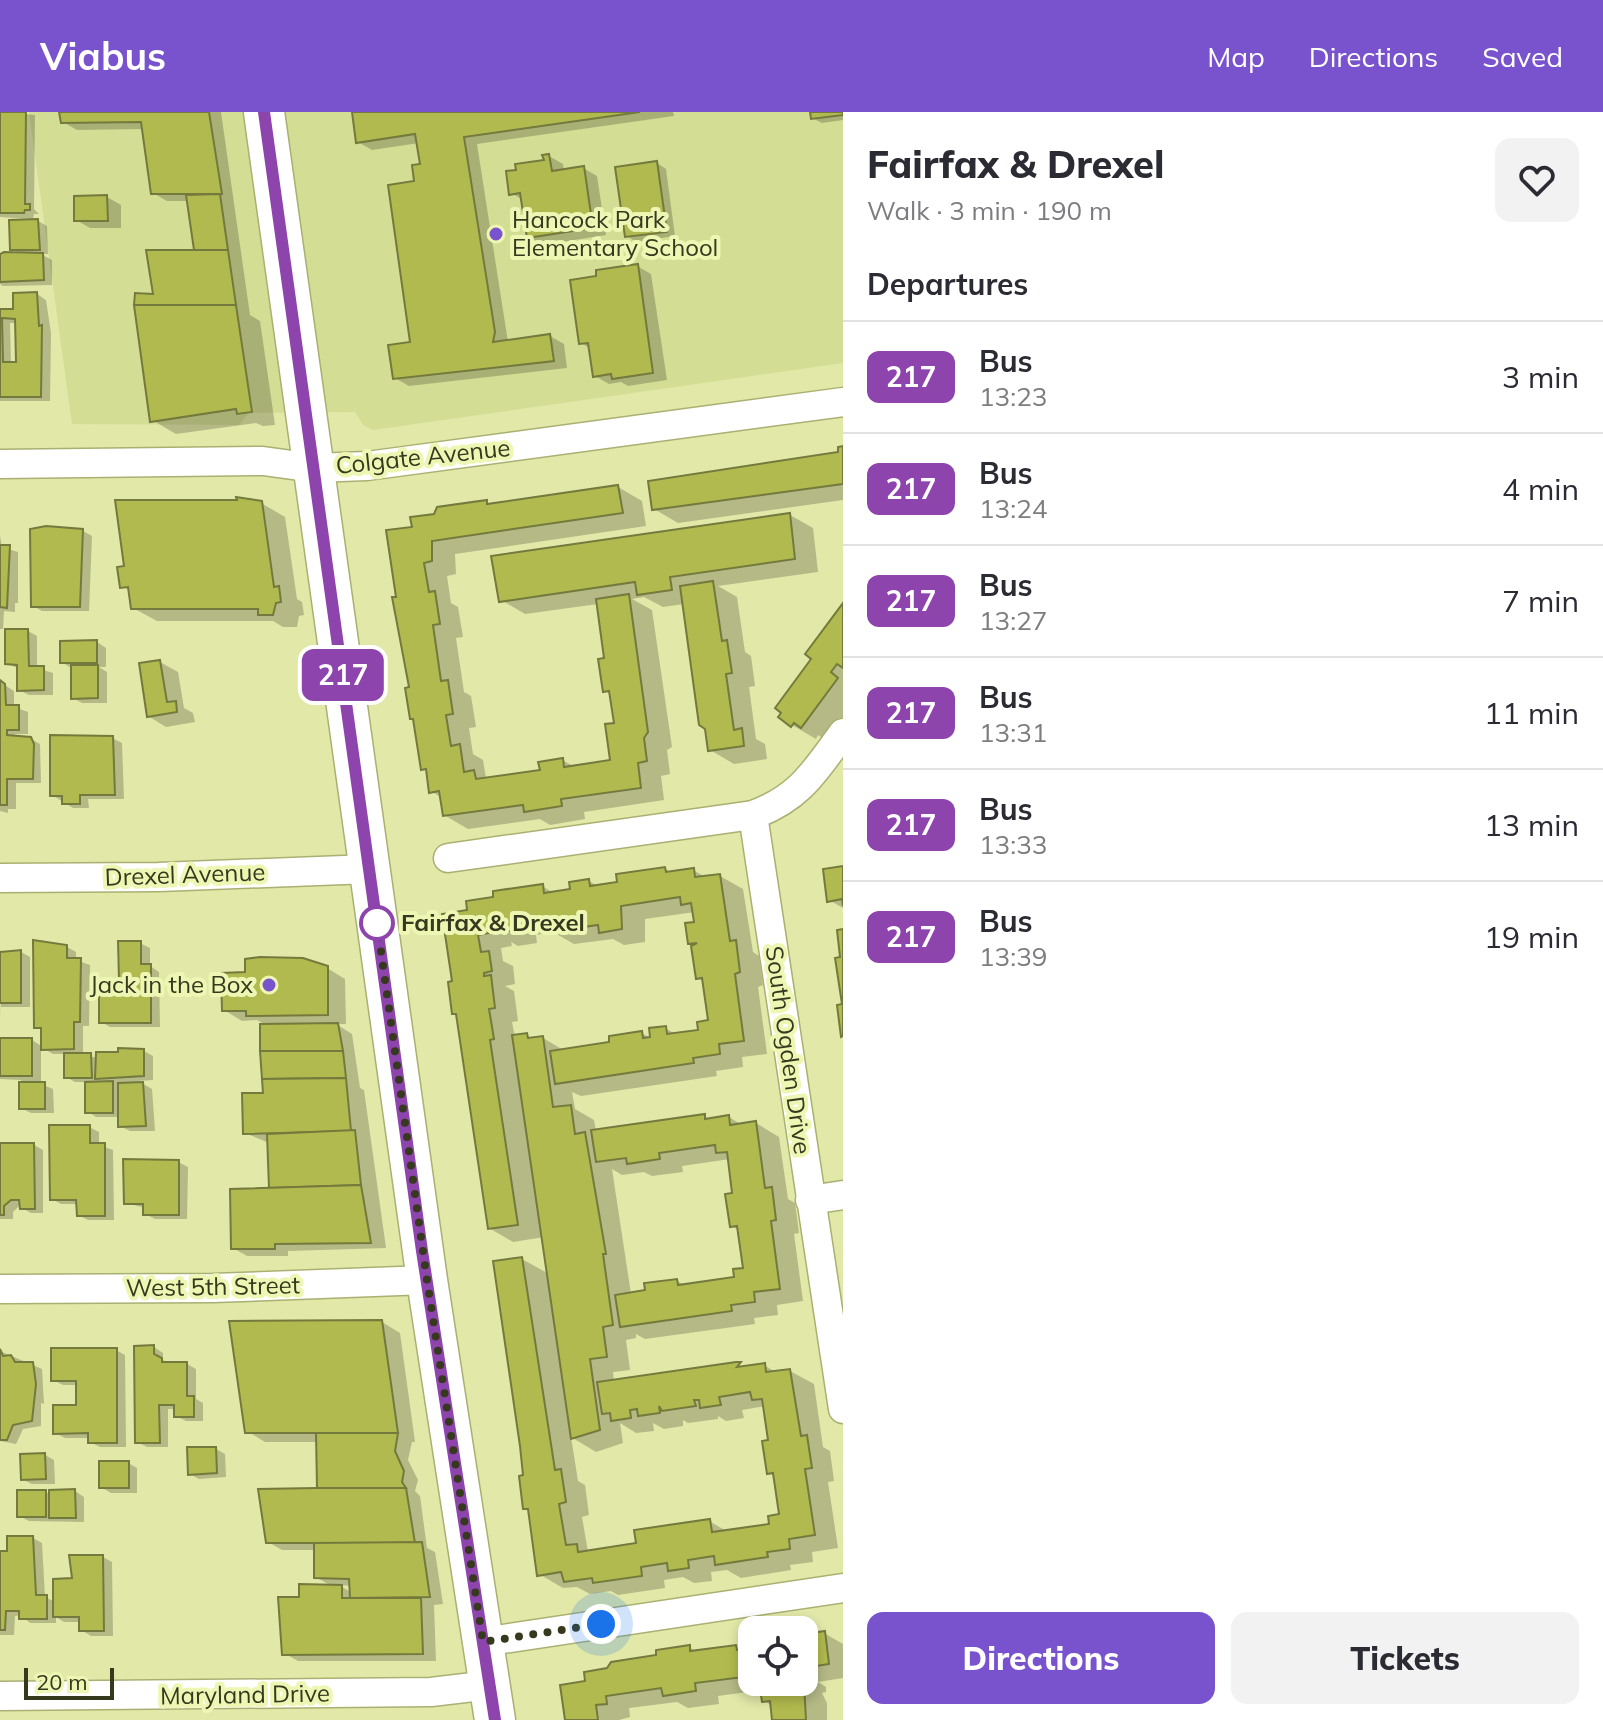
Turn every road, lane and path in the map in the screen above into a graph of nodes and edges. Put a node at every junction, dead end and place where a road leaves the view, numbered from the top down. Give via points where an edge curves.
1 (264, 112) edge
2 (843, 402) edge
3 (0, 464) edge
4 (314, 468) junction
5 (843, 733) edge
6 (753, 815) junction
7 (448, 858) dead end
8 (370, 869) junction
9 (0, 878) edge
10 (843, 1195) edge
11 (810, 1200) junction
12 (427, 1280) junction
13 (0, 1289) edge
14 (843, 1409) edge
15 (843, 1588) edge
16 (483, 1642) junction
17 (0, 1696) edge
18 (492, 1702) edge

1 - 4 main road
2 - 4 street, Colgate Avenue via 367,466
3 - 4 street, Colgate Avenue via 263,461
4 - 8 main road
5 - 6 street via 801,789
6 - 7 street
6 - 11 street, South Ogden Drive
8 - 9 street, Drexel Avenue
8 - 12 main road
10 - 11 street
11 - 14 street, South Ogden Drive
12 - 13 street, West 5th Street
12 - 16 main road
15 - 16 street
16 - 18 main road
17 - 18 street, Maryland Drive via 431,1692

